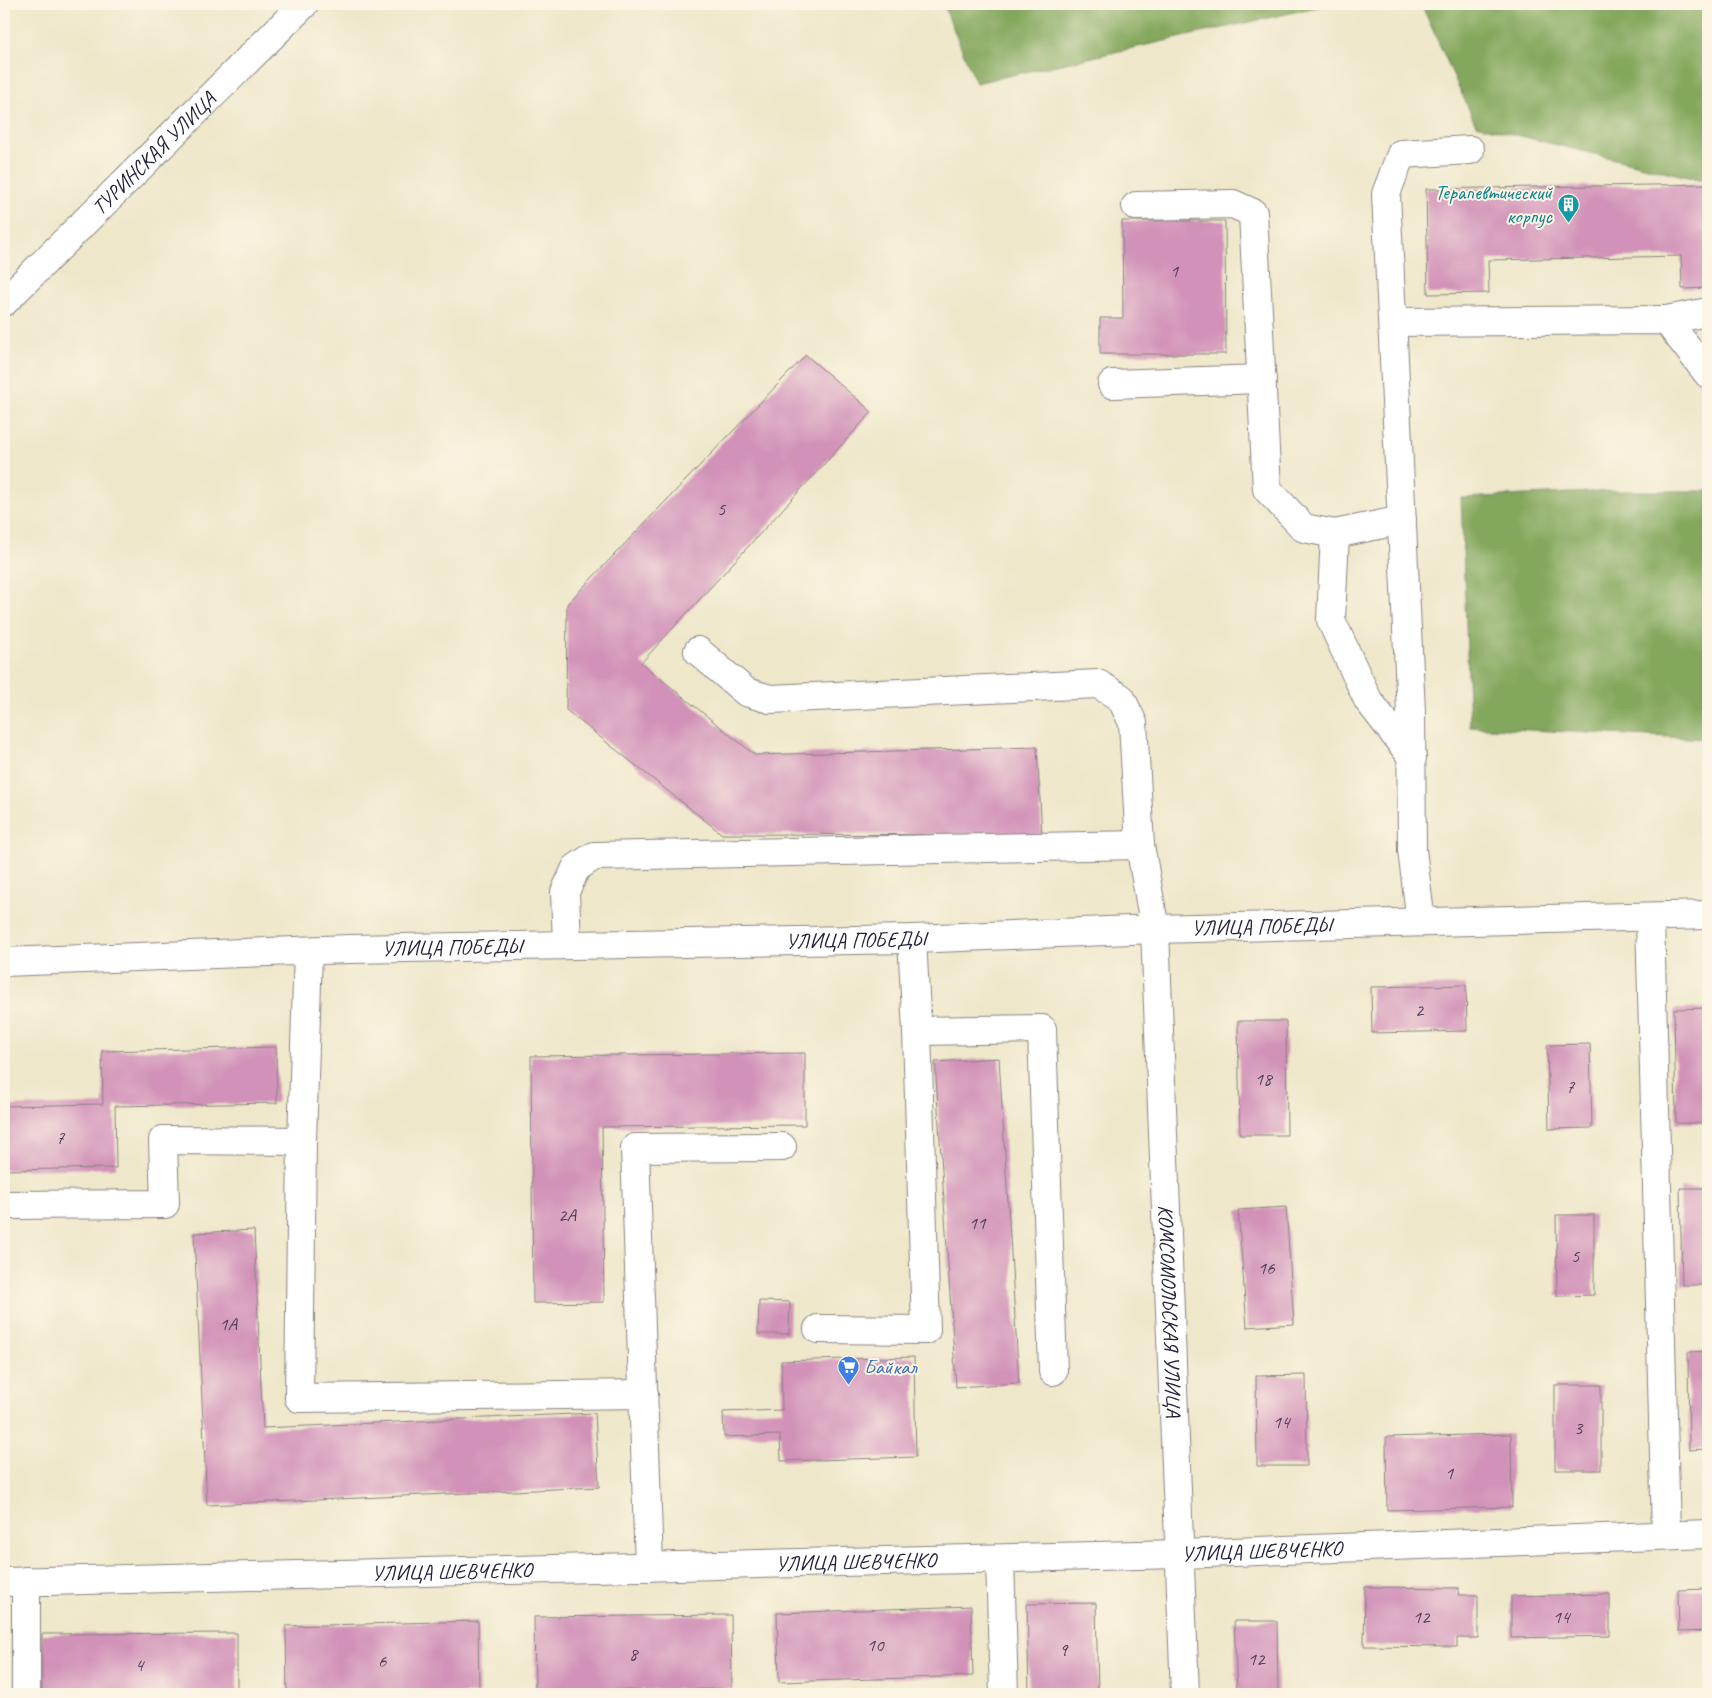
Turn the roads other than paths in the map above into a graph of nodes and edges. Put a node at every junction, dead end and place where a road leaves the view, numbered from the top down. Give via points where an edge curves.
1 (304, 4) edge
2 (1470, 150) dead end
3 (1136, 206) dead end
4 (4, 302) edge
5 (1708, 312) edge
6 (1666, 320) junction
7 (1393, 322) junction
8 (1708, 374) edge
9 (1262, 378) junction
10 (1112, 384) dead end
11 (1402, 520) junction
12 (1335, 534) junction
13 (698, 651) dead end
14 (1412, 757) junction
15 (1140, 845) junction
16 (1708, 916) edge
17 (1650, 917) junction
18 (1421, 922) junction
19 (1155, 929) junction
20 (912, 939) junction
21 (567, 944) junction
22 (308, 951) junction
23 (4, 962) edge
24 (917, 1031) junction
25 (302, 1142) junction
26 (782, 1147) dead end
27 (4, 1205) edge
28 (818, 1330) dead end
29 (1053, 1371) dead end
30 (644, 1394) junction
31 (1708, 1534) edge
32 (1666, 1536) junction
33 (1181, 1554) junction
34 (1000, 1559) junction
35 (649, 1567) junction
36 (15, 1582) edge
37 (26, 1694) edge
38 (1004, 1694) edge
39 (1185, 1694) edge

1 - 4 street, ТУРИНСКАЯ УЛИЦА
2 - 7 street via 1401,154 1386,194
3 - 9 street via 1233,204 1253,213
5 - 6 street
6 - 7 street
6 - 8 street
7 - 11 street
9 - 10 street
9 - 12 street via 1267,488 1304,528
11 - 12 street
11 - 14 street
12 - 14 street via 1331,620 1368,700
13 - 15 street, КОМСОМОЛЬСКАЯ УЛИЦА via 746,692 770,699 1098,684 1121,698 1133,723
14 - 18 street via 1412,850
15 - 19 street, КОМСОМОЛЬСКАЯ УЛИЦА
15 - 21 street via 594,856 576,868 565,892
16 - 17 street, УЛИЦА ПОБЕДЫ
17 - 18 street, УЛИЦА ПОБЕДЫ
17 - 32 street
18 - 19 street, УЛИЦА ПОБЕДЫ
19 - 20 street, УЛИЦА ПОБЕДЫ
19 - 33 street, КОМСОМОЛЬСКАЯ УЛИЦА
20 - 21 street, УЛИЦА ПОБЕДЫ
20 - 24 street
21 - 22 street, УЛИЦА ПОБЕДЫ
22 - 23 street, УЛИЦА ПОБЕДЫ
22 - 25 street
24 - 28 street via 926,1330
24 - 29 street via 1042,1029
25 - 27 street via 163,1140 164,1204
25 - 30 street via 299,1398
26 - 30 street via 635,1148
30 - 35 street
31 - 32 street, УЛИЦА ШЕВЧЕНКО
32 - 33 street, УЛИЦА ШЕВЧЕНКО
33 - 34 street, УЛИЦА ШЕВЧЕНКО
33 - 39 street, КОМСОМОЛЬСКАЯ УЛИЦА
34 - 35 street, УЛИЦА ШЕВЧЕНКО
34 - 38 street
35 - 36 street, УЛИЦА ШЕВЧЕНКО
36 - 37 street

